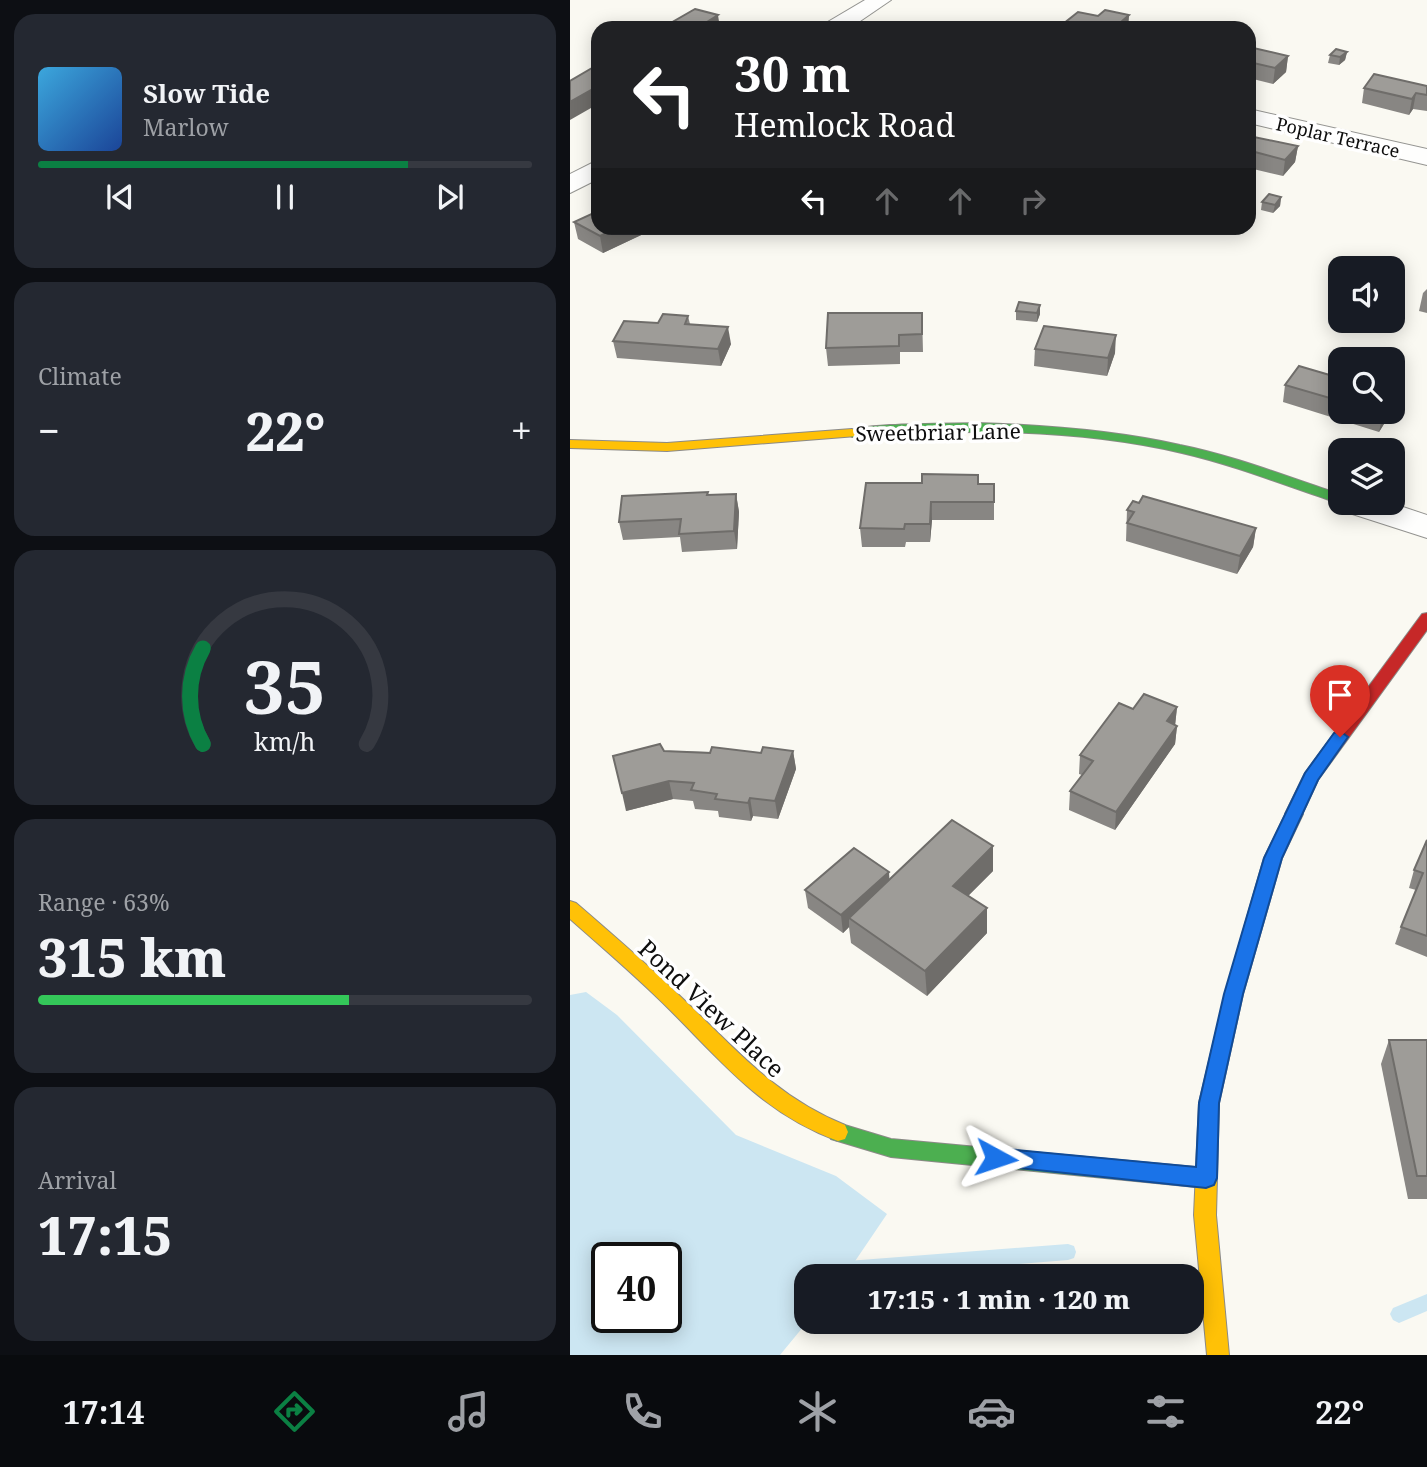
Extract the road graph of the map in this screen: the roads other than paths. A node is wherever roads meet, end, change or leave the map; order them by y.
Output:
1 (880, 0) edge
2 (853, 21) edge
3 (1256, 118) edge
4 (1426, 157) edge
5 (591, 172) edge
6 (570, 185) edge
7 (570, 444) edge
8 (1328, 495) edge
9 (1390, 515) edge
10 (1426, 527) edge
11 (1426, 618) edge
12 (570, 908) edge
13 (1206, 1178) junction
14 (1218, 1355) edge

1 - 2 street
3 - 4 street, Poplar Terrace
5 - 6 street
7 - 8 street, Sweetbriar Lane
9 - 10 street
11 - 13 street
12 - 13 street, Pond View Place
13 - 14 street

